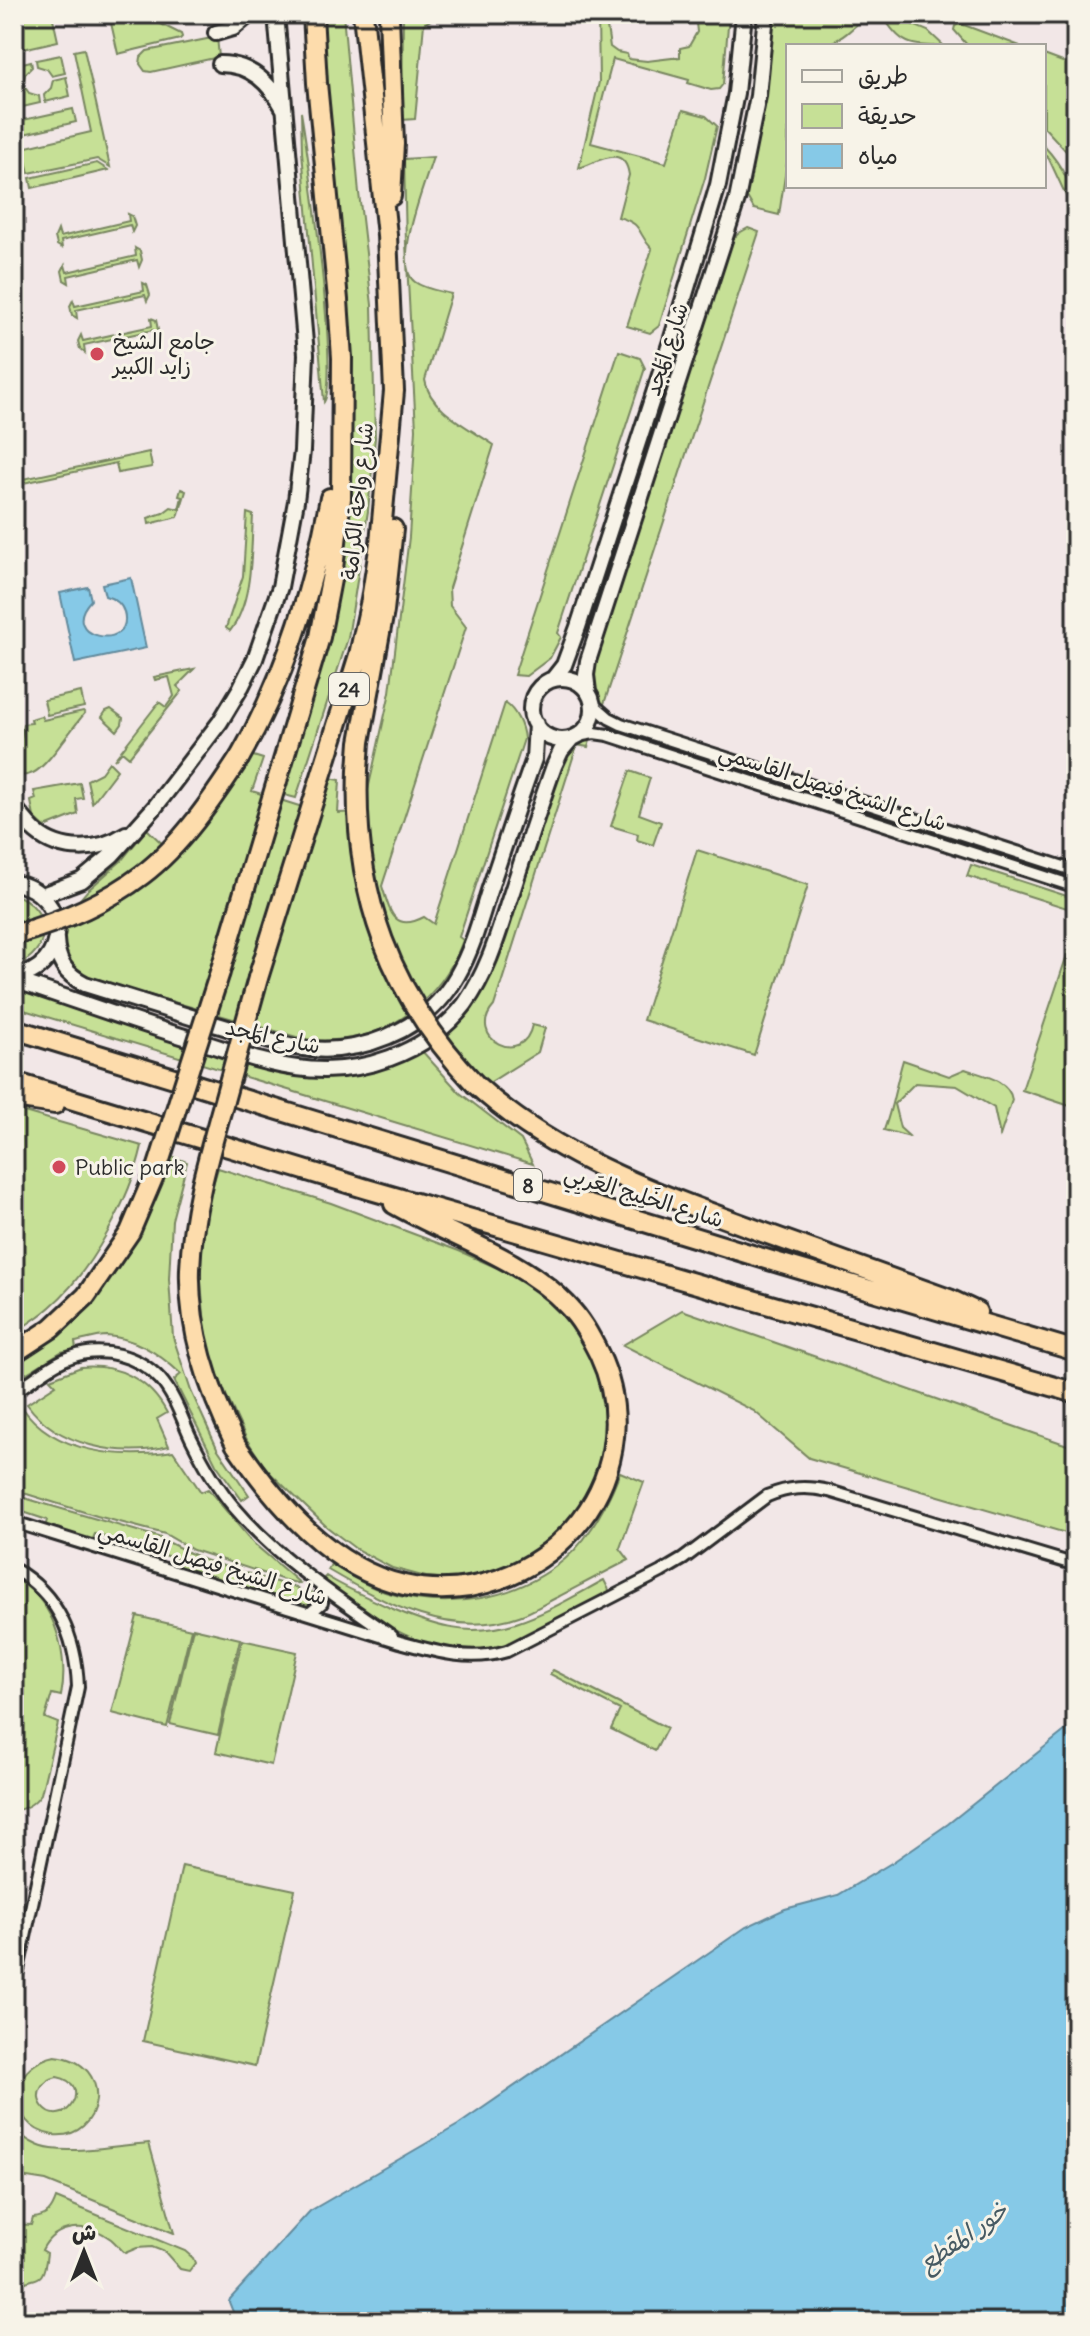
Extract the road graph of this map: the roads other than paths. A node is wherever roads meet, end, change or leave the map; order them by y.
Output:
1 (250, 14) edge
2 (276, 14) edge
3 (303, 14) edge
4 (313, 14) edge
5 (363, 14) edge
6 (389, 14) edge
7 (744, 14) edge
8 (766, 14) edge
9 (216, 33) dead end
10 (220, 64) dead end
11 (317, 83) junction
12 (285, 111) junction
13 (387, 235) junction
14 (394, 391) junction
15 (340, 457) junction
16 (553, 679) junction
17 (590, 698) junction
18 (536, 724) junction
19 (574, 737) junction
20 (155, 807) junction
21 (14, 808) edge
22 (1076, 871) edge
23 (14, 883) edge
24 (1076, 887) edge
25 (42, 895) junction
26 (14, 935) edge
27 (56, 939) junction
28 (14, 978) edge
29 (14, 1029) edge
30 (14, 1082) edge
31 (14, 1098) edge
32 (117, 1114) junction
33 (367, 1189) junction
34 (1042, 1341) junction
35 (1076, 1351) edge
36 (14, 1353) edge
37 (14, 1392) edge
38 (1076, 1393) edge
39 (14, 1522) edge
40 (1076, 1565) edge
41 (14, 1569) edge
42 (322, 1588) junction
43 (310, 1613) junction
44 (400, 1642) junction
45 (14, 1989) edge

1 - 9 street
2 - 12 street
3 - 11 highway
4 - 11 highway, شارع واحة الكرامة / 24
5 - 13 highway, شارع واحة الكرامة / 24
6 - 13 highway
7 - 16 street, شارع المَجد
8 - 17 street, شارع المَجد
10 - 12 street
11 - 15 highway, شارع واحة الكرامة / 24
12 - 20 street
13 - 14 highway, شارع واحة الكرامة / 24
14 - 33 highway, شارع واحة الكرامة / 24, bridge
14 - 34 highway, bridge
15 - 26 highway, bridge
15 - 36 highway, شارع واحة الكرامة / 24, bridge
16 - 17 street
16 - 18 street
17 - 19 street
17 - 22 street, شارع الشيخ فيصل القاسمي
18 - 19 street
18 - 27 street, شارع المَجد
19 - 24 street, شارع الشيخ فيصل القاسمي
19 - 28 street, شارع المَجد
20 - 21 street
20 - 25 street
23 - 25 street
25 - 27 street, شارع المَجد
27 - 28 street
29 - 34 highway, شارع الخَلِيج العَربِي / 8
30 - 32 highway, 8
31 - 32 highway
32 - 33 highway, 8
33 - 38 highway, 8
34 - 35 highway, شارع الخَلِيج العَربِي / 8
37 - 42 street, شارع الشيخ فيصل القاسمي
39 - 43 street, شارع الشيخ فيصل القاسمي
40 - 44 street, شارع الشيخ فيصل القاسمي
41 - 45 street
42 - 43 street
42 - 44 street, شارع الشيخ فيصل القاسمي
43 - 44 street, شارع الشيخ فيصل القاسمي

